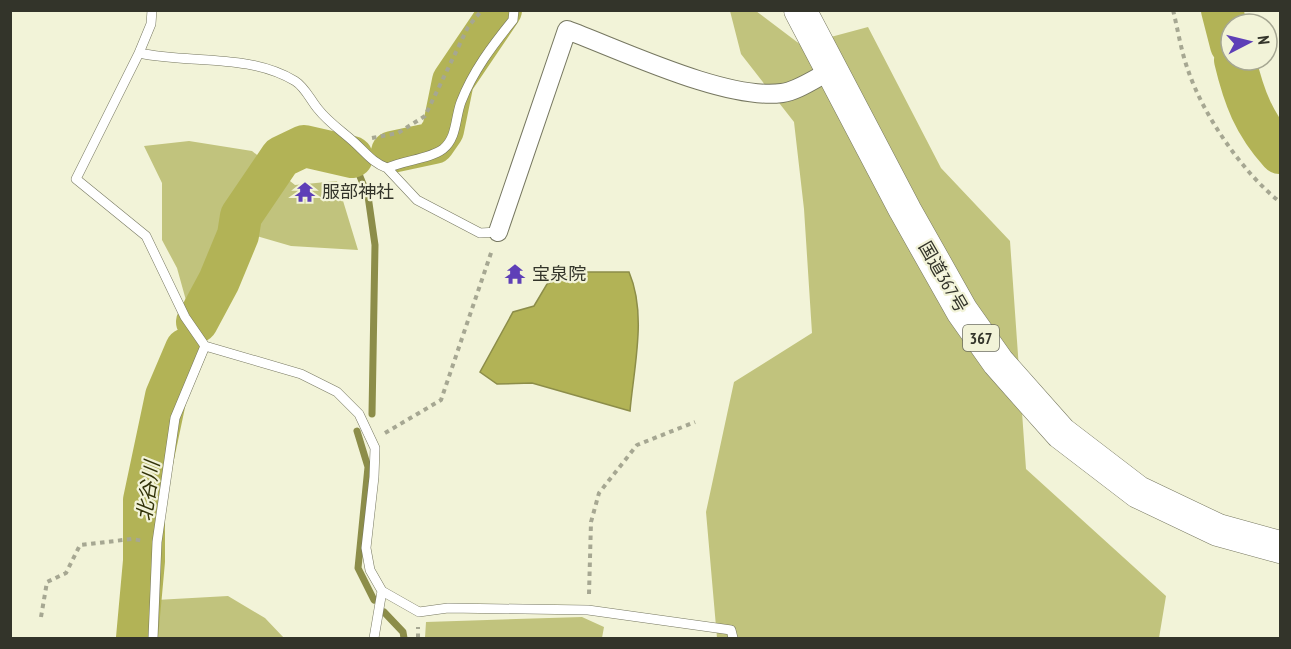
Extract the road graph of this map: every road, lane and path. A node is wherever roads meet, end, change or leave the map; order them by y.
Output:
1 (152, 10) edge
2 (482, 10) edge
3 (514, 10) edge
4 (800, 10) edge
5 (1173, 10) edge
6 (139, 53) junction
7 (832, 70) junction
8 (354, 142) junction
9 (387, 168) junction
10 (1281, 202) edge
11 (498, 232) junction
12 (205, 346) junction
13 (694, 422) dead end
14 (371, 441) junction
15 (132, 539) dead end
16 (1281, 547) edge
17 (382, 591) junction
18 (588, 610) junction
19 (41, 618) dead end
20 (153, 639) edge
21 (374, 639) edge
22 (733, 639) edge

1 - 6 lane
2 - 8 path
3 - 9 lane
4 - 7 highway, 国道367号 / 367
5 - 10 path
6 - 8 lane
6 - 12 lane
7 - 11 street
7 - 16 highway, 国道367号 / 367
8 - 9 lane
9 - 11 lane
11 - 14 path
12 - 14 lane
12 - 20 lane
13 - 18 path
14 - 17 lane
15 - 19 path
17 - 18 lane
17 - 21 lane
18 - 22 lane

